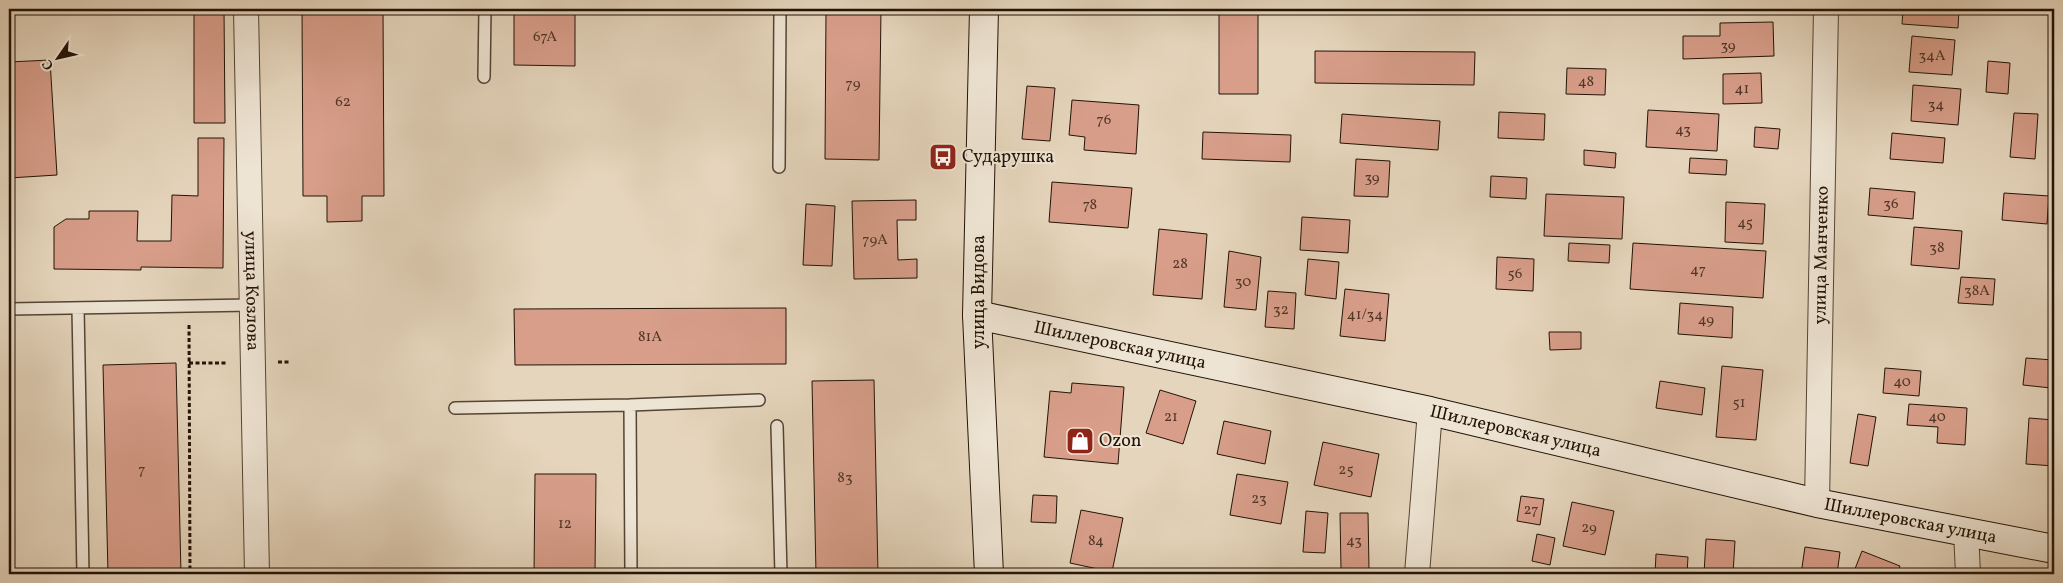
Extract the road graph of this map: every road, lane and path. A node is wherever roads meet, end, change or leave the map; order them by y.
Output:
1 (246, 9) edge
2 (484, 9) edge
3 (780, 9) edge
4 (984, 9) edge
5 (1826, 9) edge
6 (484, 77) dead end
7 (778, 167) dead end
8 (252, 305) junction
9 (189, 306) junction
10 (78, 308) junction
11 (9, 309) edge
12 (977, 315) junction
13 (759, 400) dead end
14 (630, 405) junction
15 (455, 408) dead end
16 (1430, 411) junction
17 (777, 426) dead end
18 (1817, 503) junction
19 (1966, 531) junction
20 (2054, 549) edge
21 (83, 574) edge
22 (190, 574) edge
23 (257, 574) edge
24 (631, 574) edge
25 (781, 574) edge
26 (990, 574) edge
27 (1417, 574) edge
28 (1968, 574) edge

1 - 8 street, улица Козлова
2 - 6 lane
3 - 7 lane
4 - 12 street, улица Видова
5 - 18 street, улица Манченко
8 - 9 lane
8 - 23 street, улица Козлова
9 - 10 lane
9 - 22 path
10 - 11 lane
10 - 21 lane
12 - 16 street, Шиллеровская улица
12 - 26 street, улица Видова
13 - 14 lane
14 - 15 lane
14 - 24 lane
16 - 18 street, Шиллеровская улица
16 - 27 street
17 - 25 lane
18 - 19 street, Шиллеровская улица
19 - 20 street, Шиллеровская улица
19 - 28 street

